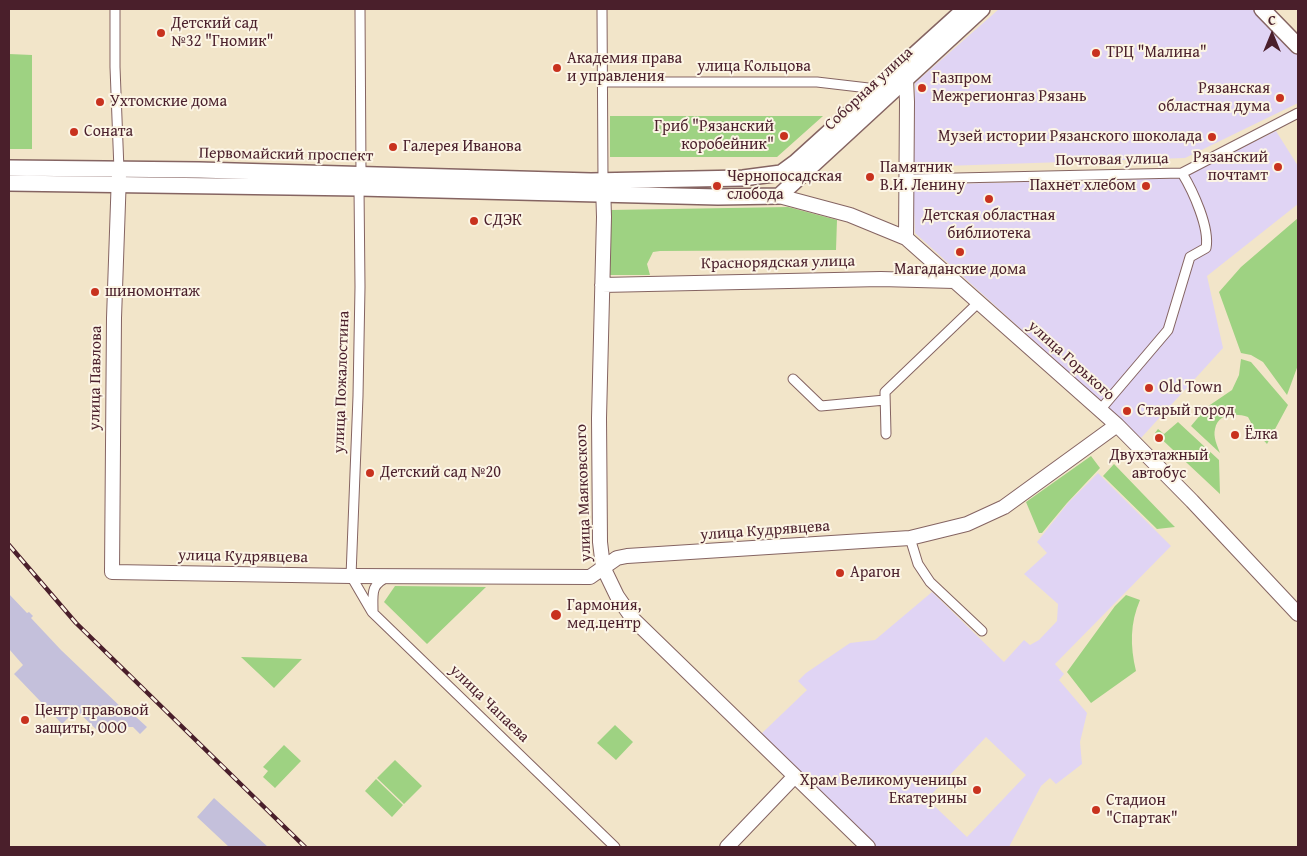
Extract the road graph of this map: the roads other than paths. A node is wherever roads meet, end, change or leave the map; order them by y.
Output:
1 (115, 9) edge
2 (360, 9) edge
3 (602, 9) edge
4 (965, 9) edge
5 (982, 9) edge
6 (1262, 9) edge
7 (1273, 9) edge
8 (1298, 35) edge
9 (1298, 46) edge
10 (906, 79) junction
11 (602, 82) junction
12 (877, 89) junction
13 (1298, 113) edge
14 (9, 168) edge
15 (781, 173) joint
16 (1182, 174) junction
17 (119, 177) junction
18 (912, 179) dead end
19 (360, 181) junction
20 (9, 183) edge
21 (603, 187) junction
22 (779, 196) junction
23 (906, 238) junction
24 (954, 281) junction
25 (602, 285) junction
26 (979, 302) junction
27 (793, 380) dead end
28 (885, 400) junction
29 (1100, 410) junction
30 (1116, 425) junction
31 (886, 434) dead end
32 (910, 538) junction
33 (603, 567) junction
34 (112, 572) joint
35 (351, 576) junction
36 (373, 576) junction
37 (390, 576) junction
38 (363, 596) junction
39 (372, 612) junction
40 (1298, 614) edge
41 (982, 631) dead end
42 (794, 777) junction
43 (615, 847) edge
44 (727, 847) edge
45 (868, 847) edge

1 - 17 street, улица Павлова
2 - 19 street, улица Пожалостина
3 - 11 street
4 - 12 main road, Соборная улица
5 - 10 main road, Соборная улица
6 - 9 main road
7 - 8 main road
10 - 22 main road, Соборная улица
10 - 23 street
11 - 12 street, улица Кольцова
11 - 21 street
12 - 15 main road, Соборная улица
13 - 16 street, Почтовая улица
14 - 17 main road, Первомайский проспект
15 - 21 main road, Первомайский проспект
16 - 18 street, Почтовая улица
16 - 29 street
17 - 19 main road, Первомайский проспект
17 - 20 main road, Первомайский проспект
17 - 34 street, улица Павлова
19 - 21 main road, Первомайский проспект
19 - 35 street, улица Пожалостина
21 - 22 main road, Первомайский проспект
21 - 25 street, улица Маяковского
22 - 23 street, улица Горького
23 - 24 street, улица Горького
24 - 25 street, Краснорядская улица
24 - 26 street, улица Горького
25 - 33 street, улица Маяковского
26 - 28 street
26 - 29 street, улица Горького
27 - 28 street
28 - 31 street
29 - 30 street, улица Горького
30 - 32 street, улица Кудрявцева
30 - 40 street, улица Горького
32 - 33 street, улица Кудрявцева
32 - 41 street
33 - 37 street, улица Кудрявцева
33 - 42 street, улица Маяковского
34 - 35 street, улица Кудрявцева
35 - 36 street, улица Кудрявцева
35 - 38 street, улица Чапаева
36 - 37 street, улица Кудрявцева
36 - 38 street
37 - 39 street
38 - 39 street, улица Чапаева
39 - 43 street, улица Чапаева
42 - 44 street
42 - 45 street, улица Маяковского

